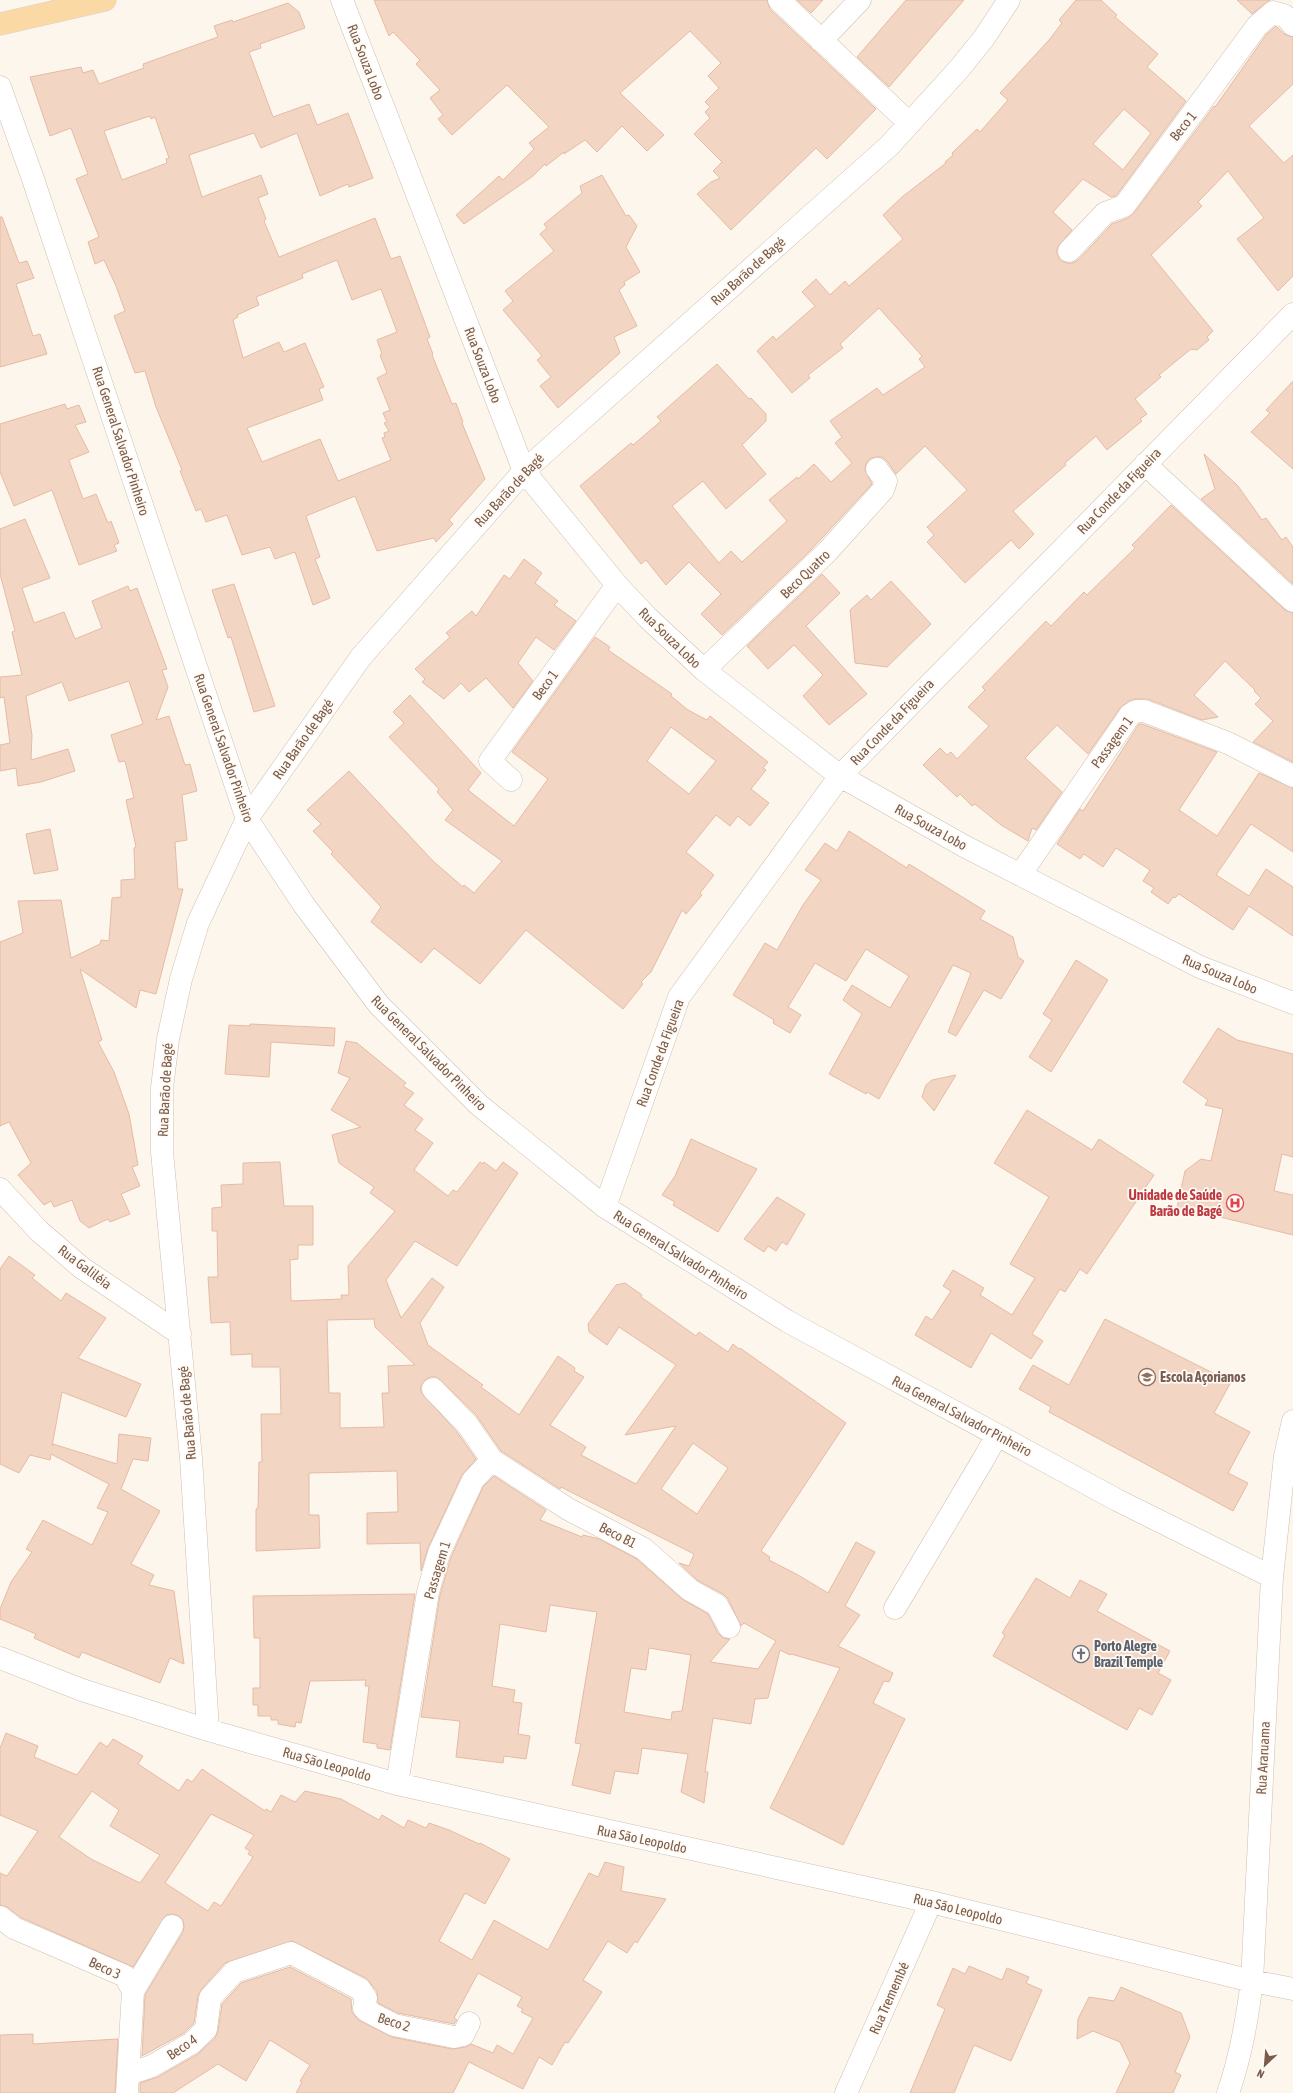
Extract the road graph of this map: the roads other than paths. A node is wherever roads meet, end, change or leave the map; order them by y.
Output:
1 (105, 0) edge
2 (342, 0) edge
3 (779, 0) edge
4 (860, 0) edge
5 (1009, 0) edge
6 (0, 24) edge
7 (1293, 25) edge
8 (821, 41) junction
9 (0, 87) edge
10 (909, 124) junction
11 (1069, 251) dead end
12 (1293, 314) edge
13 (1146, 464) junction
14 (877, 469) dead end
15 (524, 471) junction
16 (617, 585) junction
17 (1293, 601) edge
18 (704, 670) junction
19 (840, 776) junction
20 (1293, 776) edge
21 (511, 780) dead end
22 (247, 819) junction
23 (1020, 875) junction
24 (1293, 1003) edge
25 (0, 1189) edge
26 (605, 1207) junction
27 (180, 1334) junction
28 (433, 1389) dead end
29 (1293, 1421) edge
30 (997, 1435) junction
31 (492, 1460) junction
32 (1272, 1577) junction
33 (896, 1608) dead end
34 (729, 1627) dead end
35 (0, 1658) edge
36 (208, 1730) junction
37 (397, 1784) junction
38 (931, 1902) junction
39 (0, 1917) edge
40 (172, 1926) dead end
41 (291, 1953) joint
42 (1252, 1981) junction
43 (1293, 1989) edge
44 (133, 1991) junction
45 (469, 2023) dead end
46 (128, 2084) edge
47 (846, 2093) edge
48 (1228, 2093) edge

1 - 6 main road
2 - 15 street, Rua Souza Lobo
3 - 8 street
4 - 8 street
5 - 10 street, Rua Barão de Bagé
7 - 11 street, Beco 1
8 - 10 street
9 - 22 street, Rua General Salvador Pinheiro
10 - 15 street, Rua Barão de Bagé
12 - 13 street, Rua Conde da Figueira
13 - 17 street
13 - 19 street, Rua Conde da Figueira
14 - 18 street, Beco Quatro
15 - 16 street, Rua Souza Lobo
15 - 22 street, Rua Barão de Bagé
16 - 18 street, Rua Souza Lobo
16 - 21 street, Beco 1
18 - 19 street, Rua Souza Lobo
19 - 23 street, Rua Souza Lobo
19 - 26 street, Rua Conde da Figueira
20 - 23 street, Passagem 1
22 - 26 street, Rua General Salvador Pinheiro
22 - 27 street, Rua Barão de Bagé
23 - 24 street, Rua Souza Lobo
25 - 27 street, Rua Galiléia
26 - 30 street, Rua General Salvador Pinheiro
27 - 36 street, Rua Barão de Bagé
28 - 31 street
29 - 32 street, Rua Araruama
30 - 32 street, Rua General Salvador Pinheiro
30 - 33 street
31 - 34 street, Beco B1
31 - 37 street, Passagem 1
32 - 42 street, Rua Araruama
35 - 36 street, Rua São Leopoldo
36 - 37 street, Rua São Leopoldo
37 - 38 street, Rua São Leopoldo
38 - 42 street, Rua São Leopoldo
38 - 47 street, Rua Tremembé
39 - 44 street, Beco 3
40 - 44 street
41 - 45 street, Beco 2
41 - 46 street, Beco 4
42 - 43 street, Rua São Leopoldo
42 - 48 street, Rua Araruama
44 - 46 street, Beco 3

